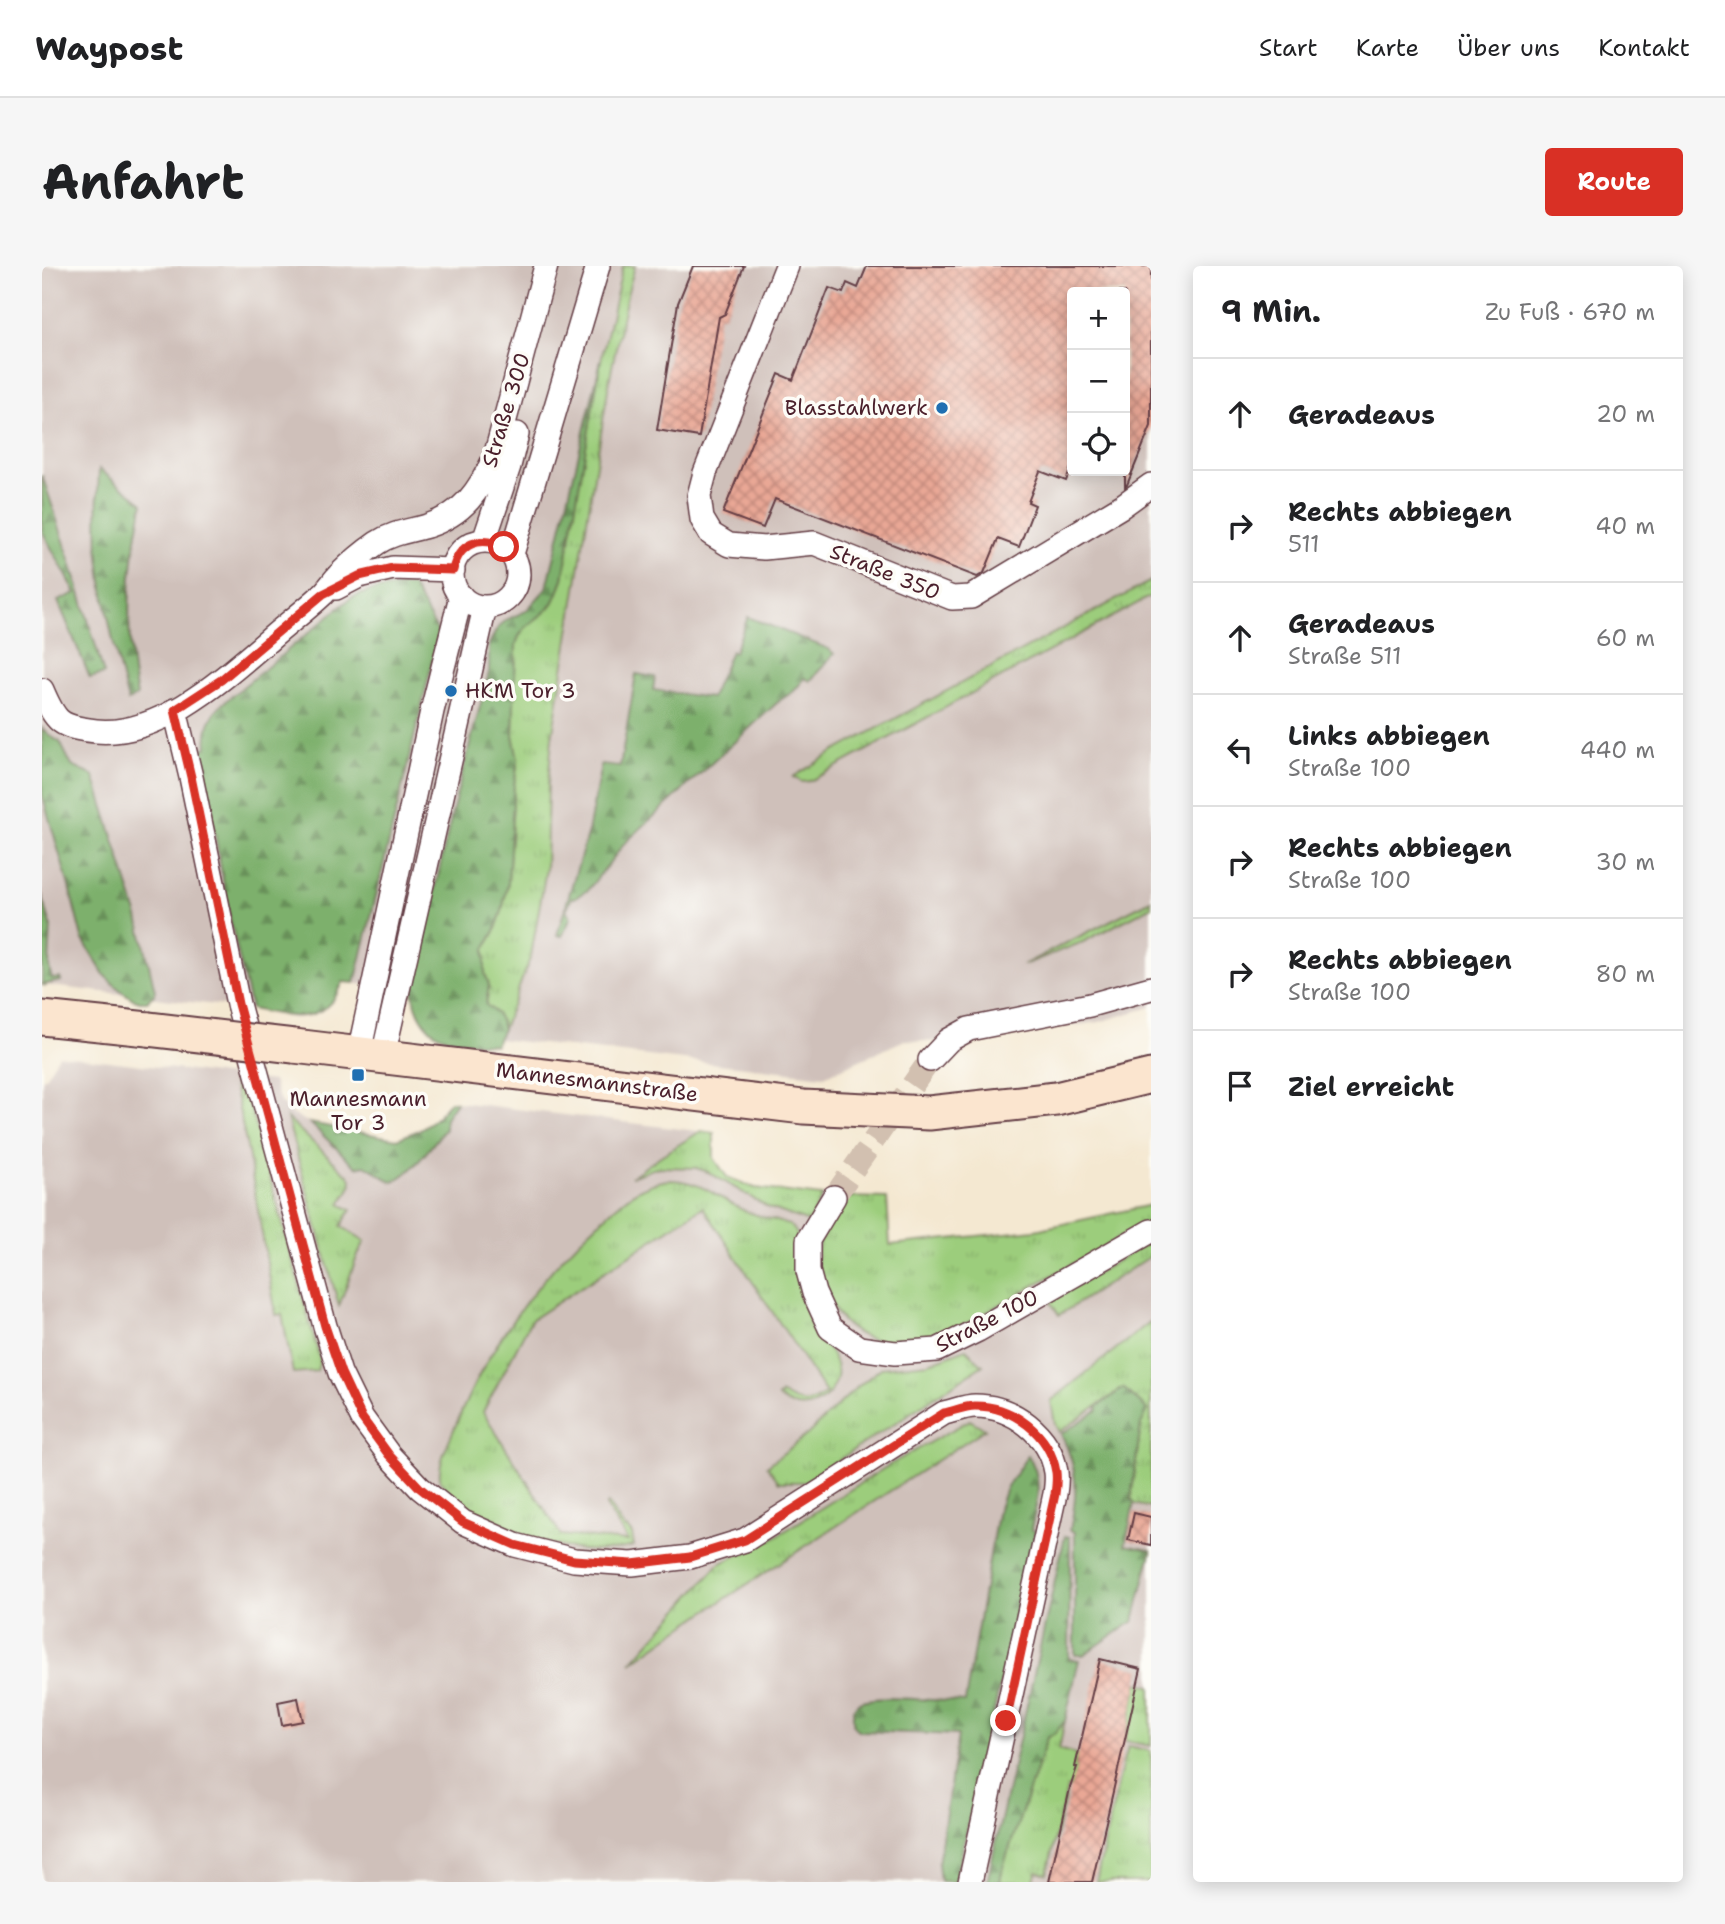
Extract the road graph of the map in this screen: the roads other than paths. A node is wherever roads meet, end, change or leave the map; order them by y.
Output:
1 (548, 266) edge
2 (598, 266) edge
3 (787, 266) edge
4 (1151, 485) edge
5 (484, 541) junction
6 (512, 554) junction
7 (453, 570) junction
8 (323, 594) junction
9 (461, 596) junction
10 (485, 607) junction
11 (42, 690) edge
12 (175, 710) junction
13 (1151, 988) edge
14 (42, 1018) edge
15 (371, 1055) junction
16 (930, 1060) tunnel mouth
17 (1151, 1076) edge
18 (834, 1197) tunnel mouth
19 (1151, 1231) edge
20 (970, 1882) edge

1 - 5 street
1 - 8 street, Straße 300
2 - 6 street
3 - 4 street, Straße 350
5 - 6 street
5 - 7 street
6 - 10 street
7 - 8 street
7 - 9 street
8 - 12 street
9 - 10 street
9 - 15 street
10 - 15 street
11 - 12 street
12 - 20 street
13 - 16 street
14 - 15 main road, Mannesmannstraße, bridge
15 - 17 main road, Mannesmannstraße
18 - 19 street, Straße 100

